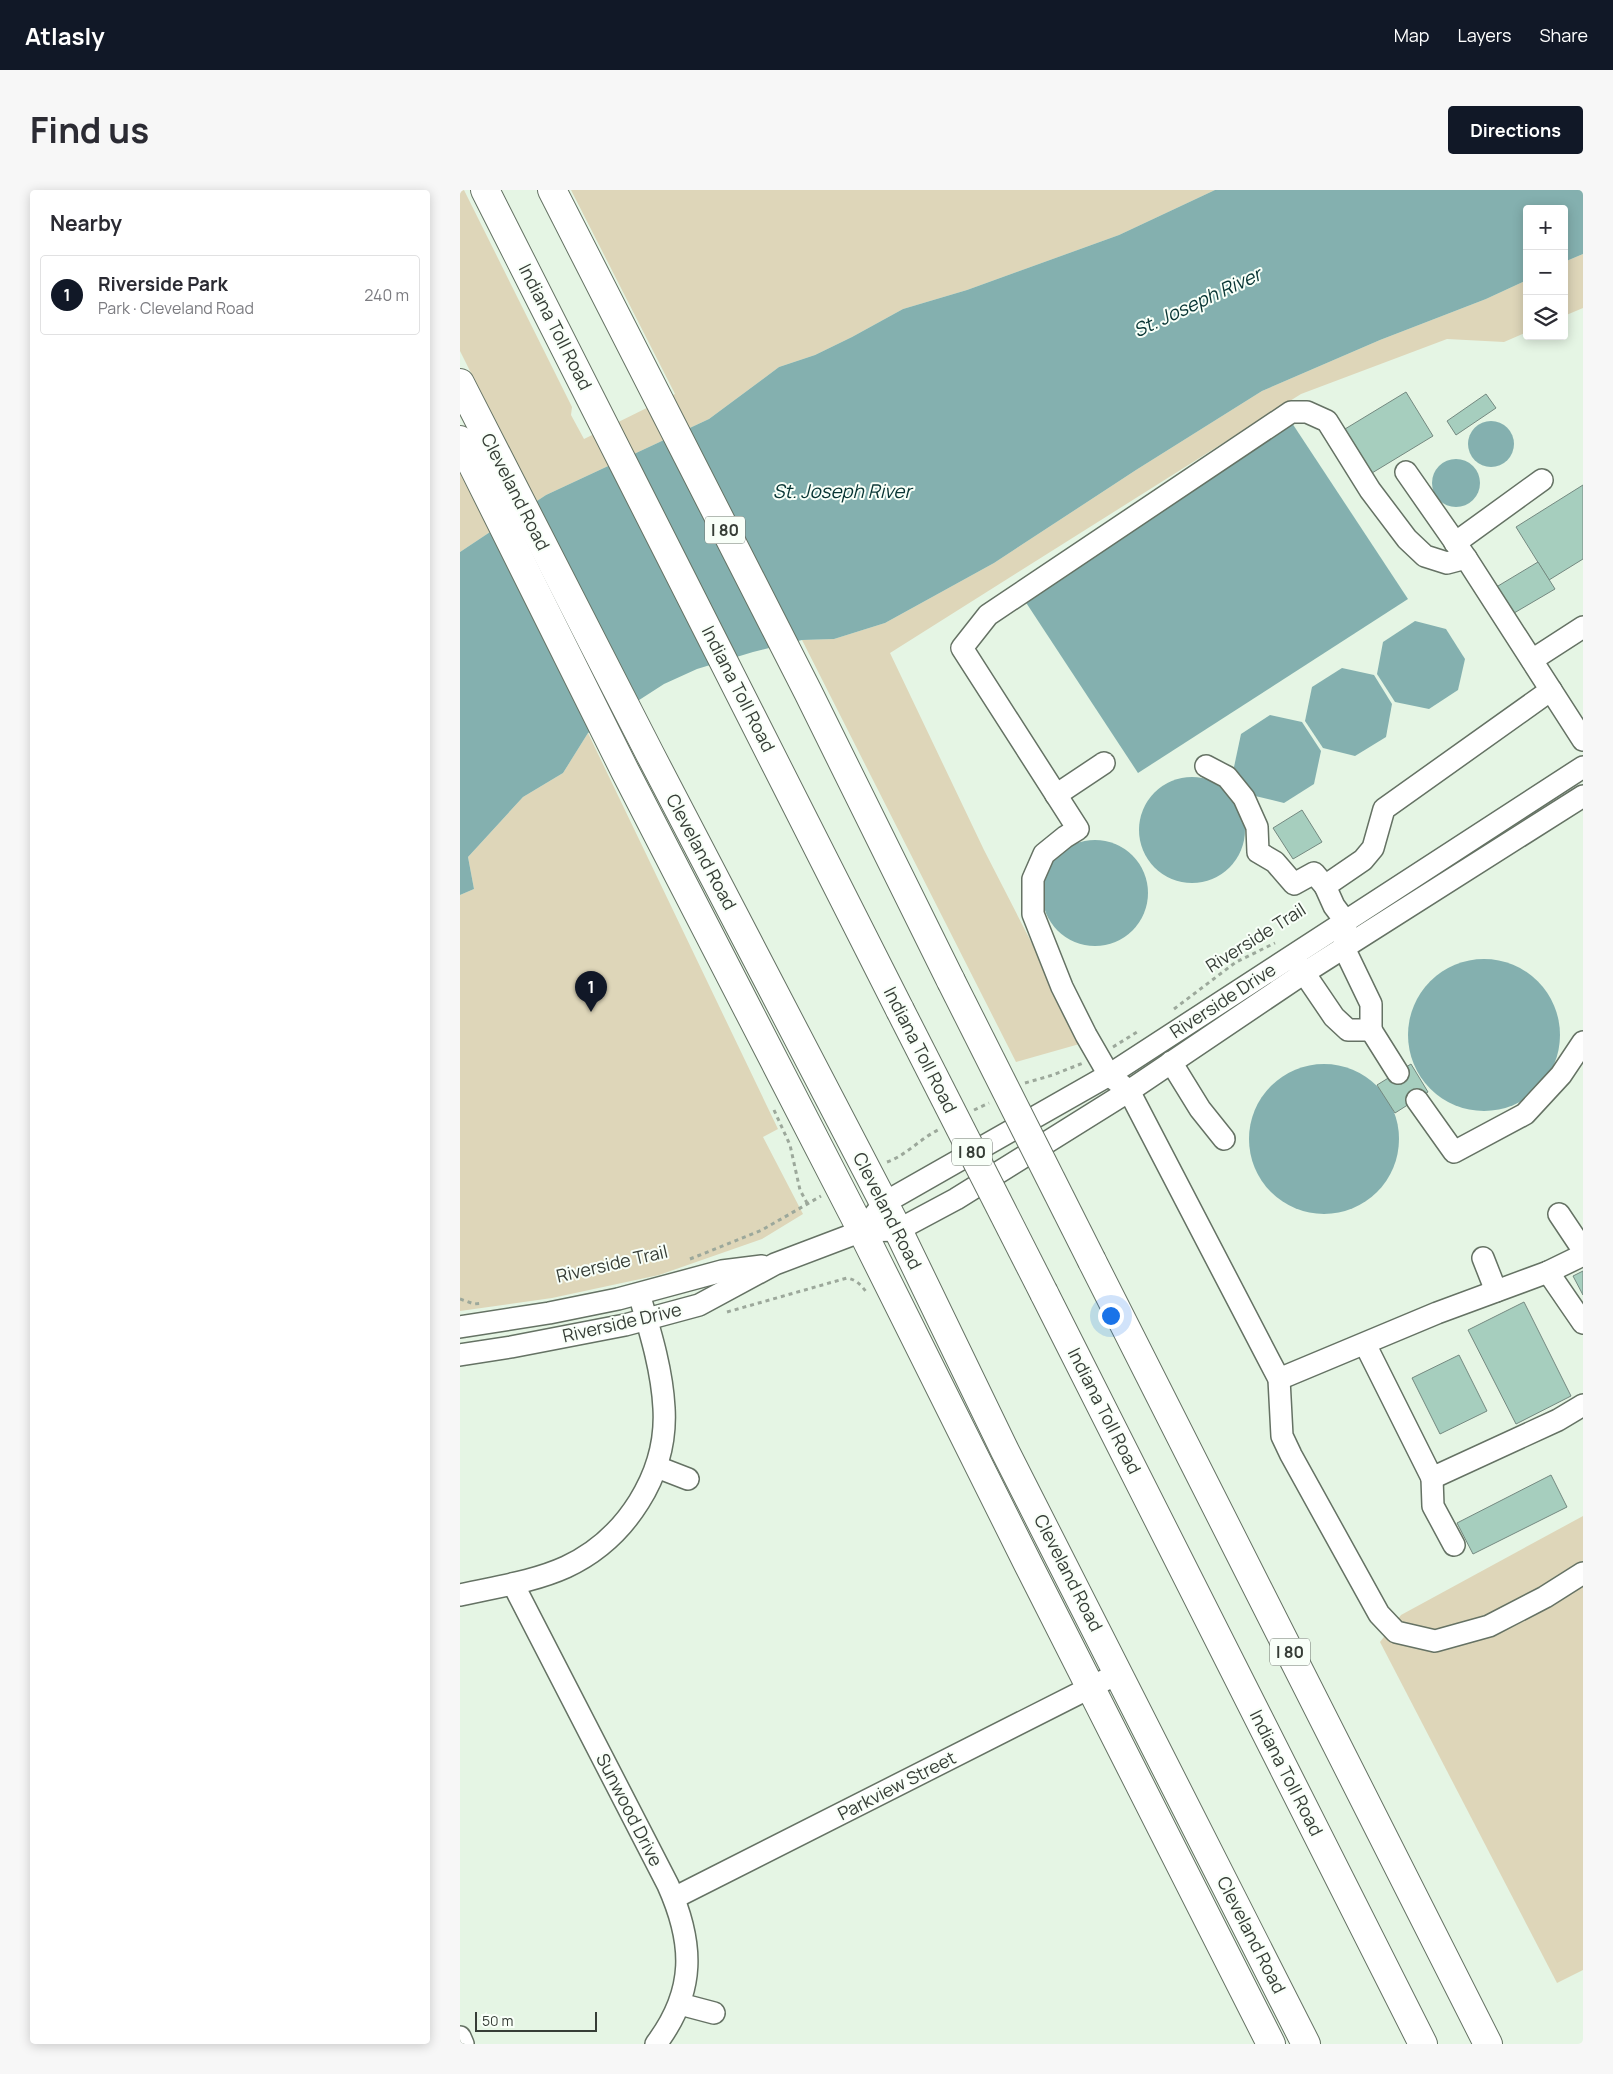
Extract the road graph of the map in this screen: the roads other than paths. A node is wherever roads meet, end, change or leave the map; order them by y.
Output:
1 (485, 190) edge
2 (552, 190) edge
3 (460, 383) edge
4 (475, 450) edge
5 (1406, 472) dead end
6 (1542, 480) dead end
7 (1461, 550) junction
8 (1583, 627) edge
9 (1532, 660) junction
10 (1551, 690) junction
11 (1583, 740) edge
12 (1104, 763) dead end
13 (1206, 766) dead end
14 (1583, 767) edge
15 (1056, 795) junction
16 (1583, 796) edge
17 (1325, 886) junction
18 (1346, 922) junction
19 (1344, 948) junction
20 (1291, 957) junction
21 (1371, 1030) junction
22 (1583, 1042) edge
23 (1171, 1062) junction
24 (1398, 1073) dead end
25 (1109, 1074) junction
26 (1128, 1091) junction
27 (1417, 1100) dead end
28 (1224, 1139) dead end
29 (884, 1203) junction
30 (1559, 1214) dead end
31 (898, 1230) junction
32 (862, 1231) junction
33 (1583, 1250) edge
34 (1583, 1255) edge
35 (1483, 1258) dead end
36 (775, 1264) junction
37 (1548, 1272) junction
38 (1496, 1291) junction
39 (639, 1294) junction
40 (647, 1319) junction
41 (1583, 1323) edge
42 (460, 1327) edge
43 (1364, 1344) junction
44 (460, 1355) edge
45 (1279, 1379) junction
46 (1583, 1405) edge
47 (657, 1467) junction
48 (1432, 1478) junction
49 (688, 1479) dead end
50 (1454, 1545) dead end
51 (1583, 1573) edge
52 (513, 1584) junction
53 (460, 1595) edge
54 (1119, 1673) junction
55 (1090, 1688) junction
56 (674, 1898) junction
57 (680, 2004) junction
58 (714, 2013) dead end
59 (460, 2037) edge
60 (463, 2044) edge
61 (656, 2044) edge
62 (1271, 2044) edge
63 (1306, 2044) edge
64 (1423, 2044) edge
65 (1488, 2044) edge

1 - 64 main road, Indiana Toll Road / I 80, bridge
2 - 65 main road, I 80, bridge
3 - 4 main road, Cleveland Road
4 - 29 main road, Cleveland Road
4 - 32 main road, Cleveland Road
5 - 7 street
6 - 7 street
7 - 9 street
7 - 15 street
8 - 9 street
9 - 10 street
10 - 11 street
10 - 17 street
12 - 15 street
13 - 17 street
14 - 18 street, Riverside Drive
15 - 25 street
16 - 19 street, Riverside Drive
17 - 18 street
18 - 19 street
18 - 20 street, Riverside Drive
19 - 20 street, Riverside Drive
19 - 21 street
20 - 21 street
20 - 23 street, Riverside Drive
20 - 25 street, Riverside Drive
21 - 24 street
22 - 27 street
23 - 26 street, Riverside Drive
23 - 28 street
25 - 26 street
25 - 29 street, Riverside Drive
26 - 31 street, Riverside Drive
26 - 45 street
29 - 31 main road, Cleveland Road
29 - 32 street, Riverside Drive
30 - 33 street
31 - 32 street, Riverside Drive
31 - 54 main road, Cleveland Road
32 - 36 street, Riverside Drive
32 - 55 main road, Cleveland Road
34 - 37 street
35 - 38 street
36 - 39 street, Riverside Drive
36 - 40 street, Riverside Drive
37 - 38 street
37 - 41 street
38 - 43 street
39 - 40 street
39 - 42 street, Riverside Drive
40 - 44 street, Riverside Drive
40 - 47 street
43 - 45 street
43 - 48 street
45 - 51 street
46 - 48 street
47 - 49 street
47 - 52 street
48 - 50 street
52 - 53 street
52 - 56 street, Sunwood Drive
54 - 55 street, Parkview Street
54 - 63 main road, Cleveland Road
55 - 56 street, Parkview Street
55 - 62 main road, Cleveland Road
56 - 57 street, Sunwood Drive
57 - 58 street
57 - 61 street, Sunwood Drive
59 - 60 street

